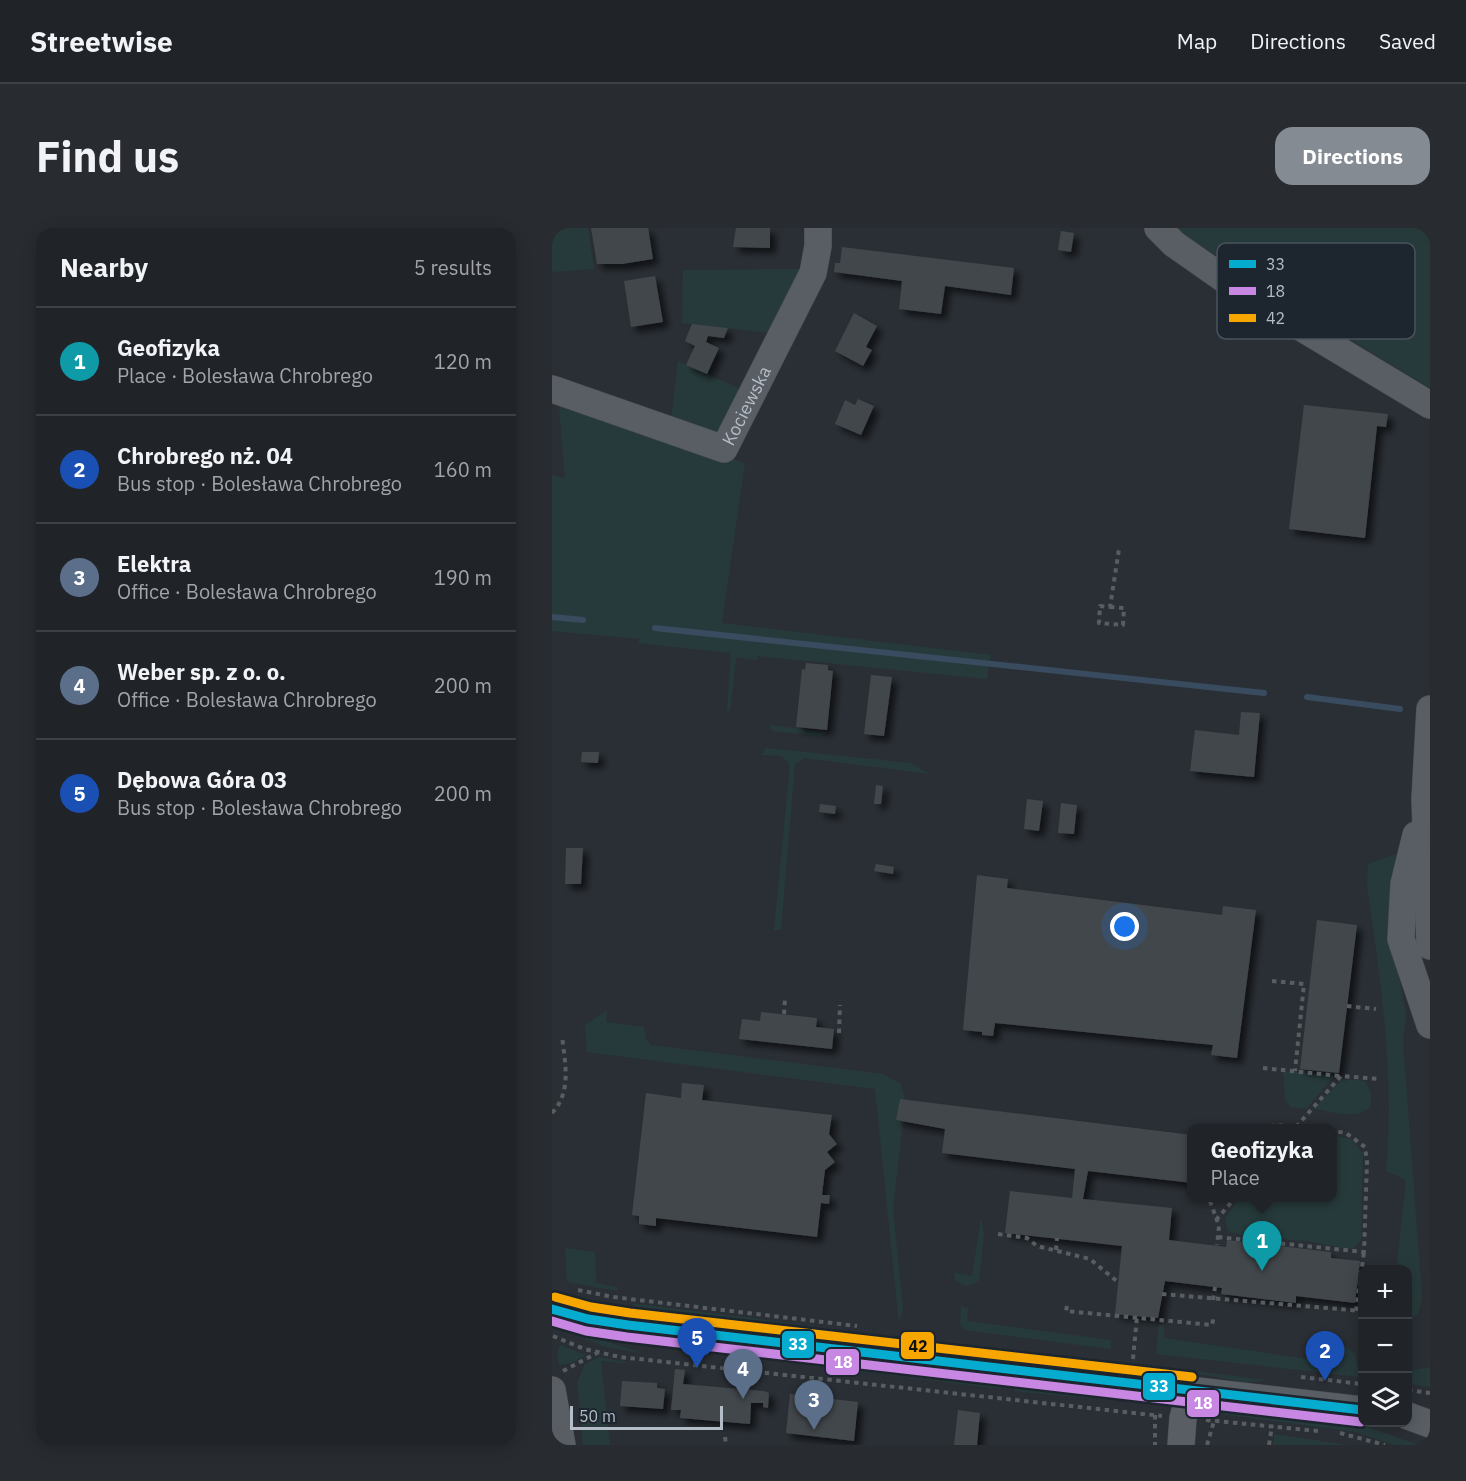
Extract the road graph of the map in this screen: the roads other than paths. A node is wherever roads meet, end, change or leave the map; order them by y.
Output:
1 (818, 228) edge
2 (1158, 228) edge
3 (1217, 274) edge
4 (1320, 339) edge
5 (552, 389) edge
6 (1430, 405) edge
7 (1430, 709) edge
8 (1425, 799) junction
9 (1430, 946) edge
10 (1430, 1025) edge
11 (552, 1309) edge
12 (557, 1381) edge
13 (1191, 1389) junction
14 (1358, 1410) edge
15 (1430, 1412) edge
16 (1412, 1414) edge
17 (1412, 1417) edge
18 (1430, 1424) edge
19 (562, 1445) edge
20 (1181, 1445) edge

1 - 5 street, Kociewska
2 - 3 street
4 - 6 street
7 - 8 street
8 - 9 street
8 - 10 street
11 - 13 street
12 - 19 street
13 - 14 street
13 - 20 street
15 - 16 street
17 - 18 street

